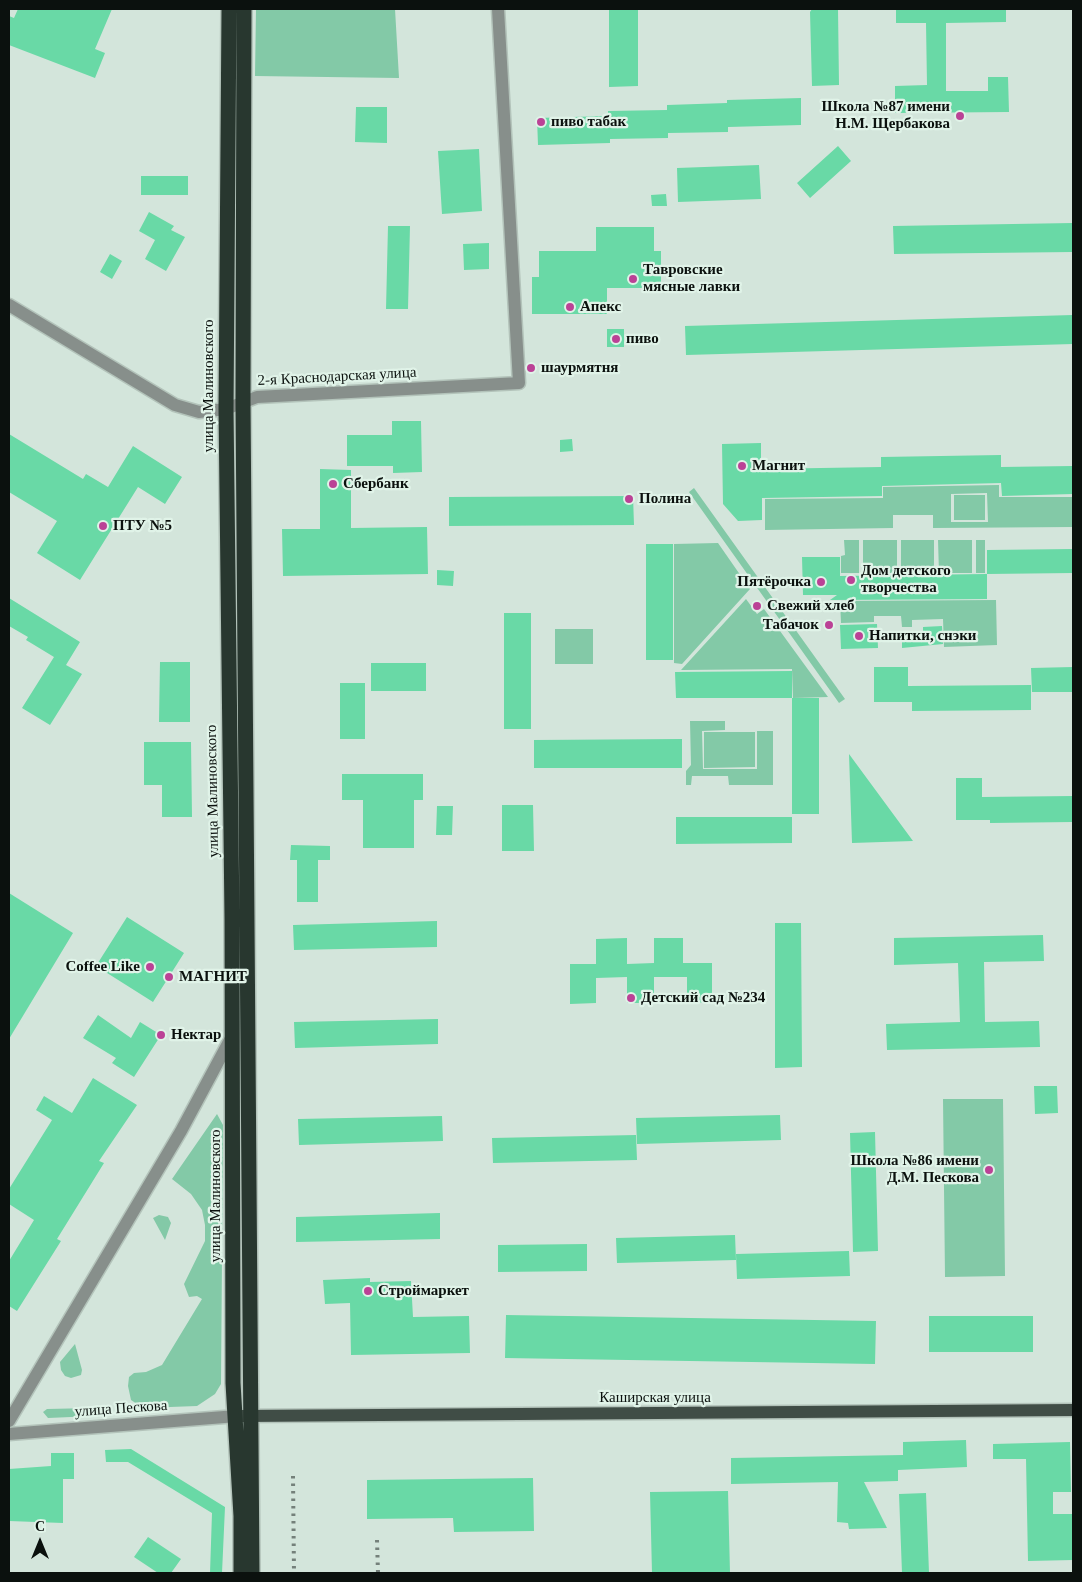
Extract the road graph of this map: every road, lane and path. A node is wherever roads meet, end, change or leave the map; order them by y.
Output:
1 (229, 9) edge
2 (244, 9) edge
3 (498, 9) edge
4 (9, 305) edge
5 (244, 401) junction
6 (226, 409) junction
7 (233, 1034) junction
8 (1073, 1410) edge
9 (244, 1416) junction
10 (9, 1421) edge
11 (9, 1434) edge
12 (241, 1573) edge
13 (252, 1573) edge

1 - 6 highway, улица Малиновского
2 - 5 highway, улица Малиновского
3 - 5 street, 2-я Краснодарская улица
4 - 6 street, 2-я Краснодарская улица
5 - 6 street, 2-я Краснодарская улица
5 - 9 highway, улица Малиновского
6 - 7 highway, улица Малиновского
7 - 9 highway, улица Малиновского
7 - 10 street
8 - 9 main road, Каширская улица
9 - 11 street, улица Пескова
9 - 12 highway, улица Малиновского
9 - 13 highway, улица Малиновского

